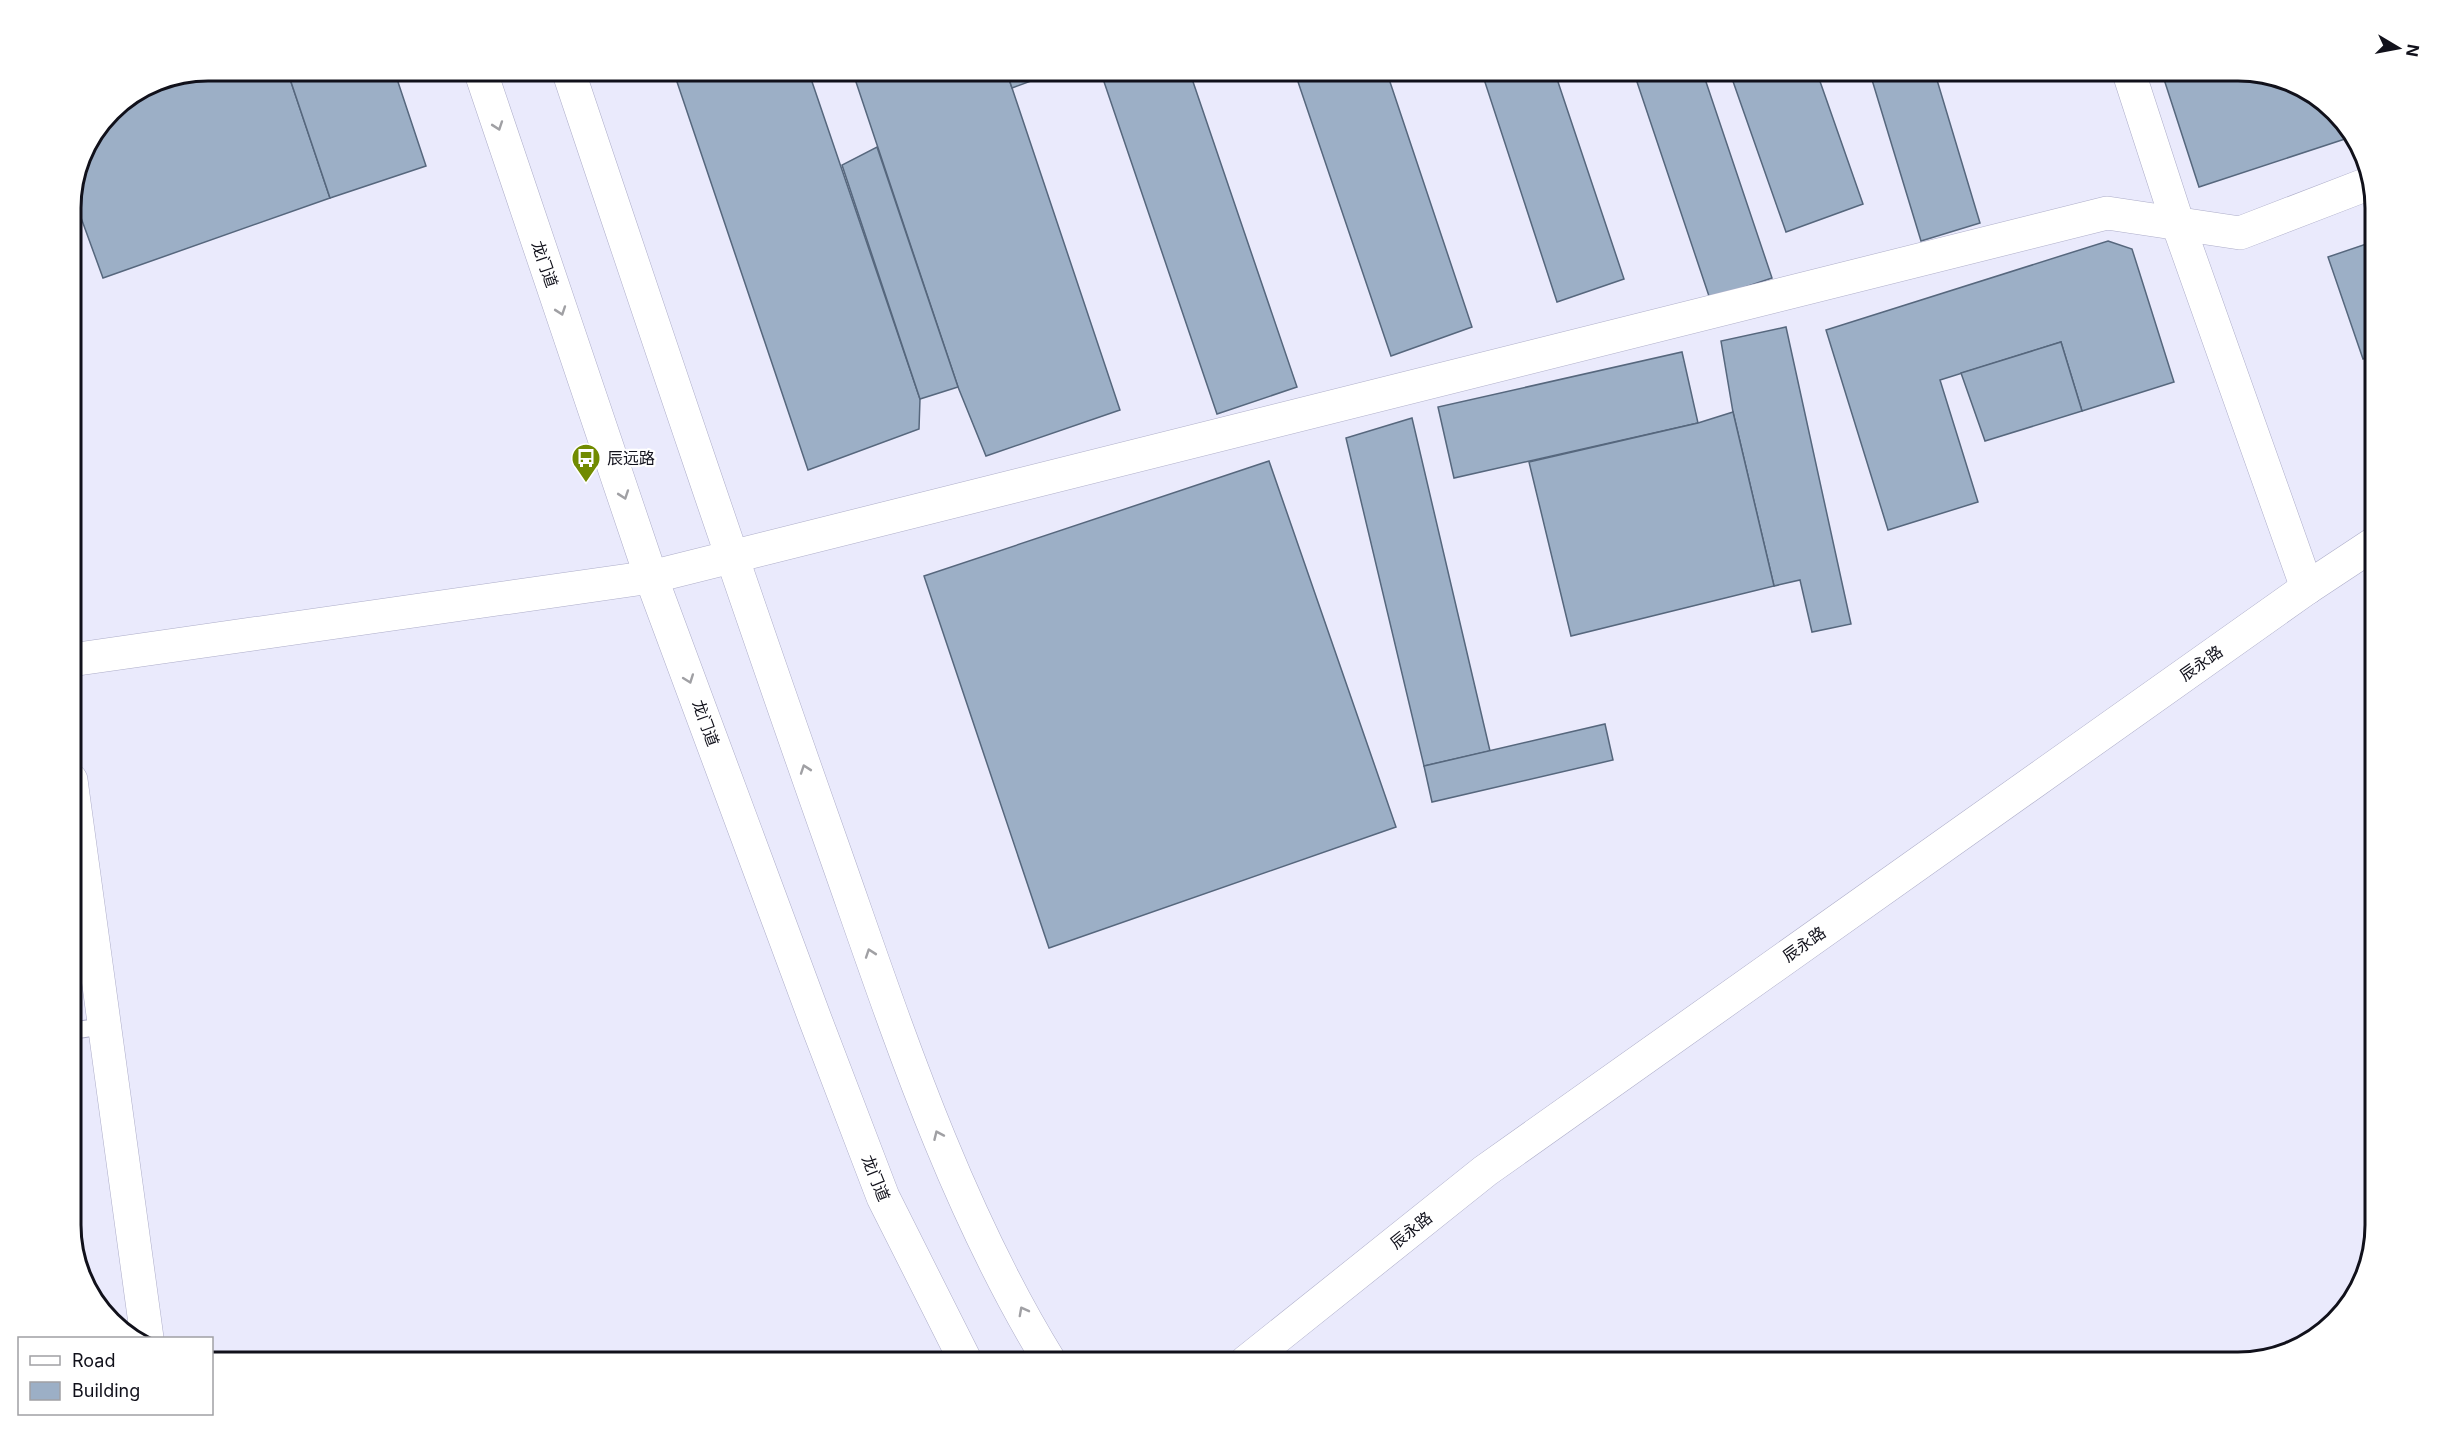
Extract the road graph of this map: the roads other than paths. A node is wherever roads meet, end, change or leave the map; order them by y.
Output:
1 (484, 81) edge
2 (572, 81) edge
3 (2132, 81) edge
4 (2363, 186) edge
5 (2178, 224) junction
6 (2365, 550) edge
7 (730, 556) junction
8 (651, 577) junction
9 (2307, 588) junction
10 (81, 659) edge
11 (81, 855) edge
12 (104, 1026) junction
13 (81, 1029) edge
14 (147, 1336) edge
15 (961, 1352) edge
16 (1045, 1352) edge
17 (1259, 1352) edge

1 -> 8 main road, 龙门道
2 - 7 main road
3 - 5 main road
4 - 5 main road
5 - 7 main road
5 - 9 main road
6 - 9 main road, 辰永路
7 - 8 main road
16 -> 7 main road
8 - 10 main road
8 -> 15 main road, 龙门道
9 - 17 main road, 辰永路
11 - 12 main road
12 - 13 lane
12 - 14 main road

